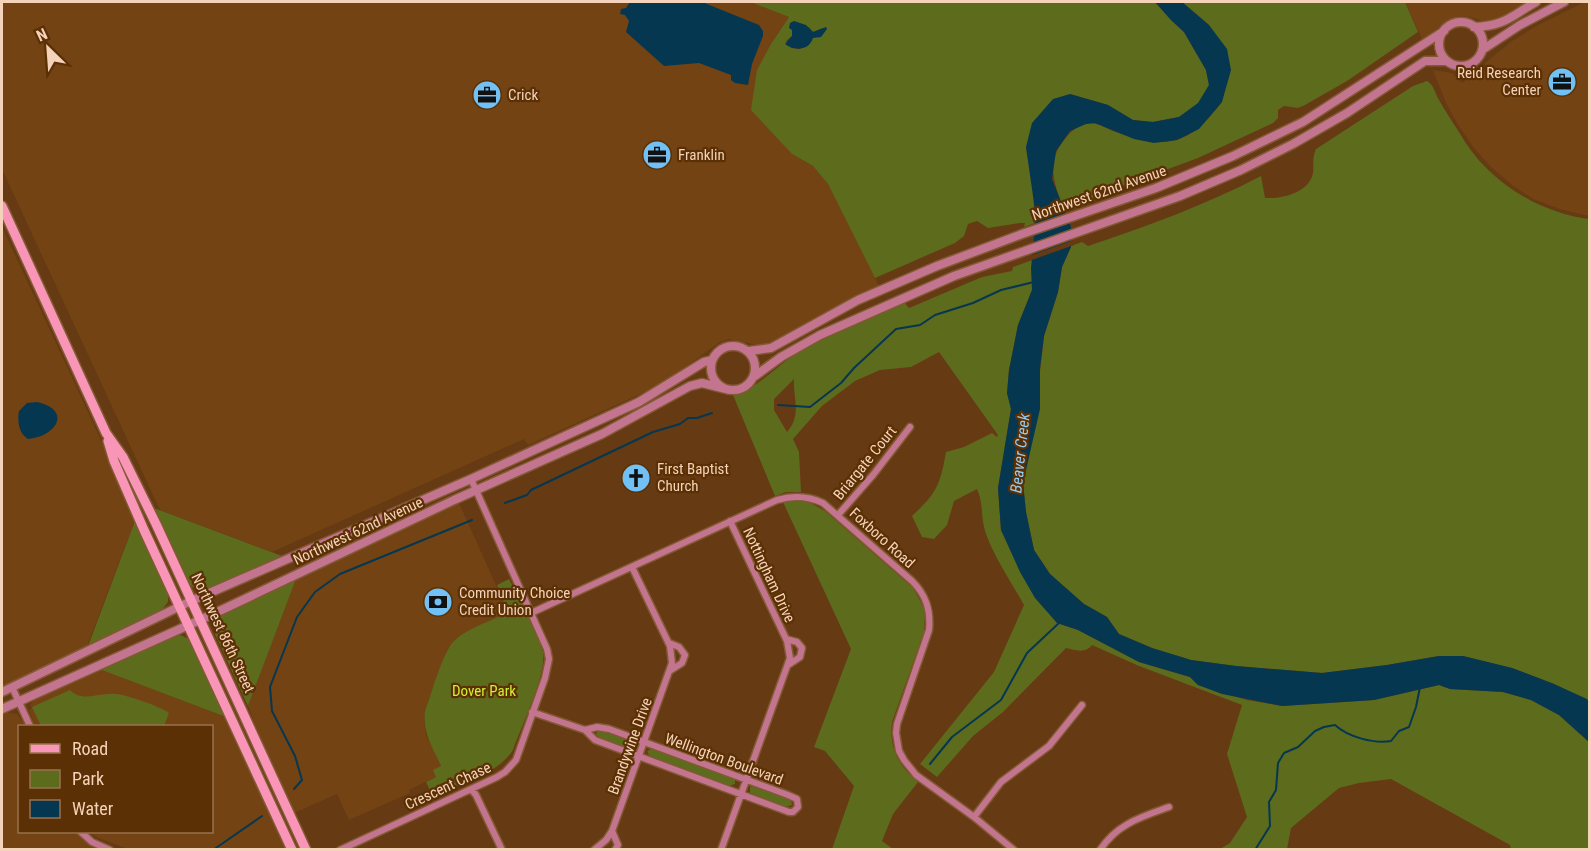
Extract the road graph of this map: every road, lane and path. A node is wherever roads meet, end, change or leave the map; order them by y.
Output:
1 (1536, 2) edge
2 (1564, 2) edge
3 (1474, 27) junction
4 (1444, 31) junction
5 (1482, 50) junction
6 (1447, 61) junction
7 (2, 206) edge
8 (749, 351) junction
9 (712, 360) junction
10 (754, 376) junction
11 (726, 389) junction
12 (910, 427) dead end
13 (106, 433) junction
14 (471, 479) junction
15 (476, 490) junction
16 (838, 515) junction
17 (730, 521) junction
18 (632, 567) junction
19 (191, 601) junction
20 (179, 607) junction
21 (531, 613) junction
22 (200, 620) junction
23 (188, 626) junction
24 (786, 639) junction
25 (669, 643) junction
26 (788, 665) junction
27 (671, 670) junction
28 (12, 687) junction
29 (2, 692) edge
30 (18, 700) junction
31 (1082, 705) dead end
32 (2, 709) edge
33 (532, 712) junction
34 (30, 725) edge
35 (585, 729) junction
36 (644, 742) junction
37 (639, 758) junction
38 (747, 779) junction
39 (471, 789) junction
40 (742, 794) junction
41 (1169, 807) dead end
42 (974, 817) junction
43 (612, 831) junction
44 (83, 833) edge
45 (110, 849) edge
46 (292, 849) edge
47 (306, 849) edge
48 (340, 849) edge
49 (502, 849) edge
50 (595, 849) edge
51 (615, 849) edge
52 (721, 849) edge
53 (1014, 849) edge
54 (1100, 849) edge

1 - 3 street
2 - 5 street
3 - 4 street
3 - 5 street
4 - 6 street
4 - 8 street, Northwest 62nd Avenue
5 - 6 street
6 - 10 street, Northwest 62nd Avenue
7 - 13 main road, Northwest 86th Street
8 - 9 street
8 - 10 street
9 - 11 street
9 - 14 street, Northwest 62nd Avenue
10 - 11 street
11 - 15 street, Northwest 62nd Avenue
12 - 16 street, Briargate Court
13 - 19 main road, Northwest 86th Street
13 - 20 main road, Northwest 86th Street
14 - 15 street, Crescent Chase
14 - 19 street, Northwest 62nd Avenue
15 - 21 street, Crescent Chase
15 - 22 street, Northwest 62nd Avenue
16 - 17 street, Foxboro Road
16 - 42 street, Foxboro Road
17 - 18 street, Foxboro Road
17 - 24 street, Nottingham Drive
18 - 21 street, Foxboro Road
18 - 25 street, Brandywine Drive
19 - 20 street, Northwest 62nd Avenue
19 - 22 main road, Northwest 86th Street
20 - 23 main road, Northwest 86th Street
20 - 28 street, Northwest 62nd Avenue
21 - 33 street, Crescent Chase
22 - 23 street, Northwest 62nd Avenue
22 - 47 main road, Northwest 86th Street
23 - 30 street, Northwest 62nd Avenue
23 - 46 main road, Northwest 86th Street
24 - 26 street, Nottingham Drive
24 - 26 street, Nottingham Drive
25 - 27 street, Brandywine Drive
25 - 27 street, Brandywine Drive
26 - 38 street, Nottingham Drive
27 - 36 street, Brandywine Drive
28 - 29 street, Northwest 62nd Avenue
28 - 30 street
30 - 32 street, Northwest 62nd Avenue
30 - 34 street
31 - 42 street
33 - 35 street, Wellington Boulevard
33 - 39 street, Crescent Chase
35 - 36 street, Wellington Boulevard
35 - 37 street, Wellington Boulevard
36 - 37 street, Brandywine Drive
36 - 38 street, Wellington Boulevard
37 - 40 street, Wellington Boulevard
37 - 43 street, Brandywine Drive
38 - 40 street, Nottingham Drive
38 - 40 street, Wellington Boulevard
39 - 48 street, Crescent Chase
39 - 49 street
40 - 52 street, Nottingham Drive
41 - 54 street
42 - 53 street, Foxboro Road
43 - 50 street, Brandywine Drive
43 - 51 street, Brandywine Drive
44 - 45 street

